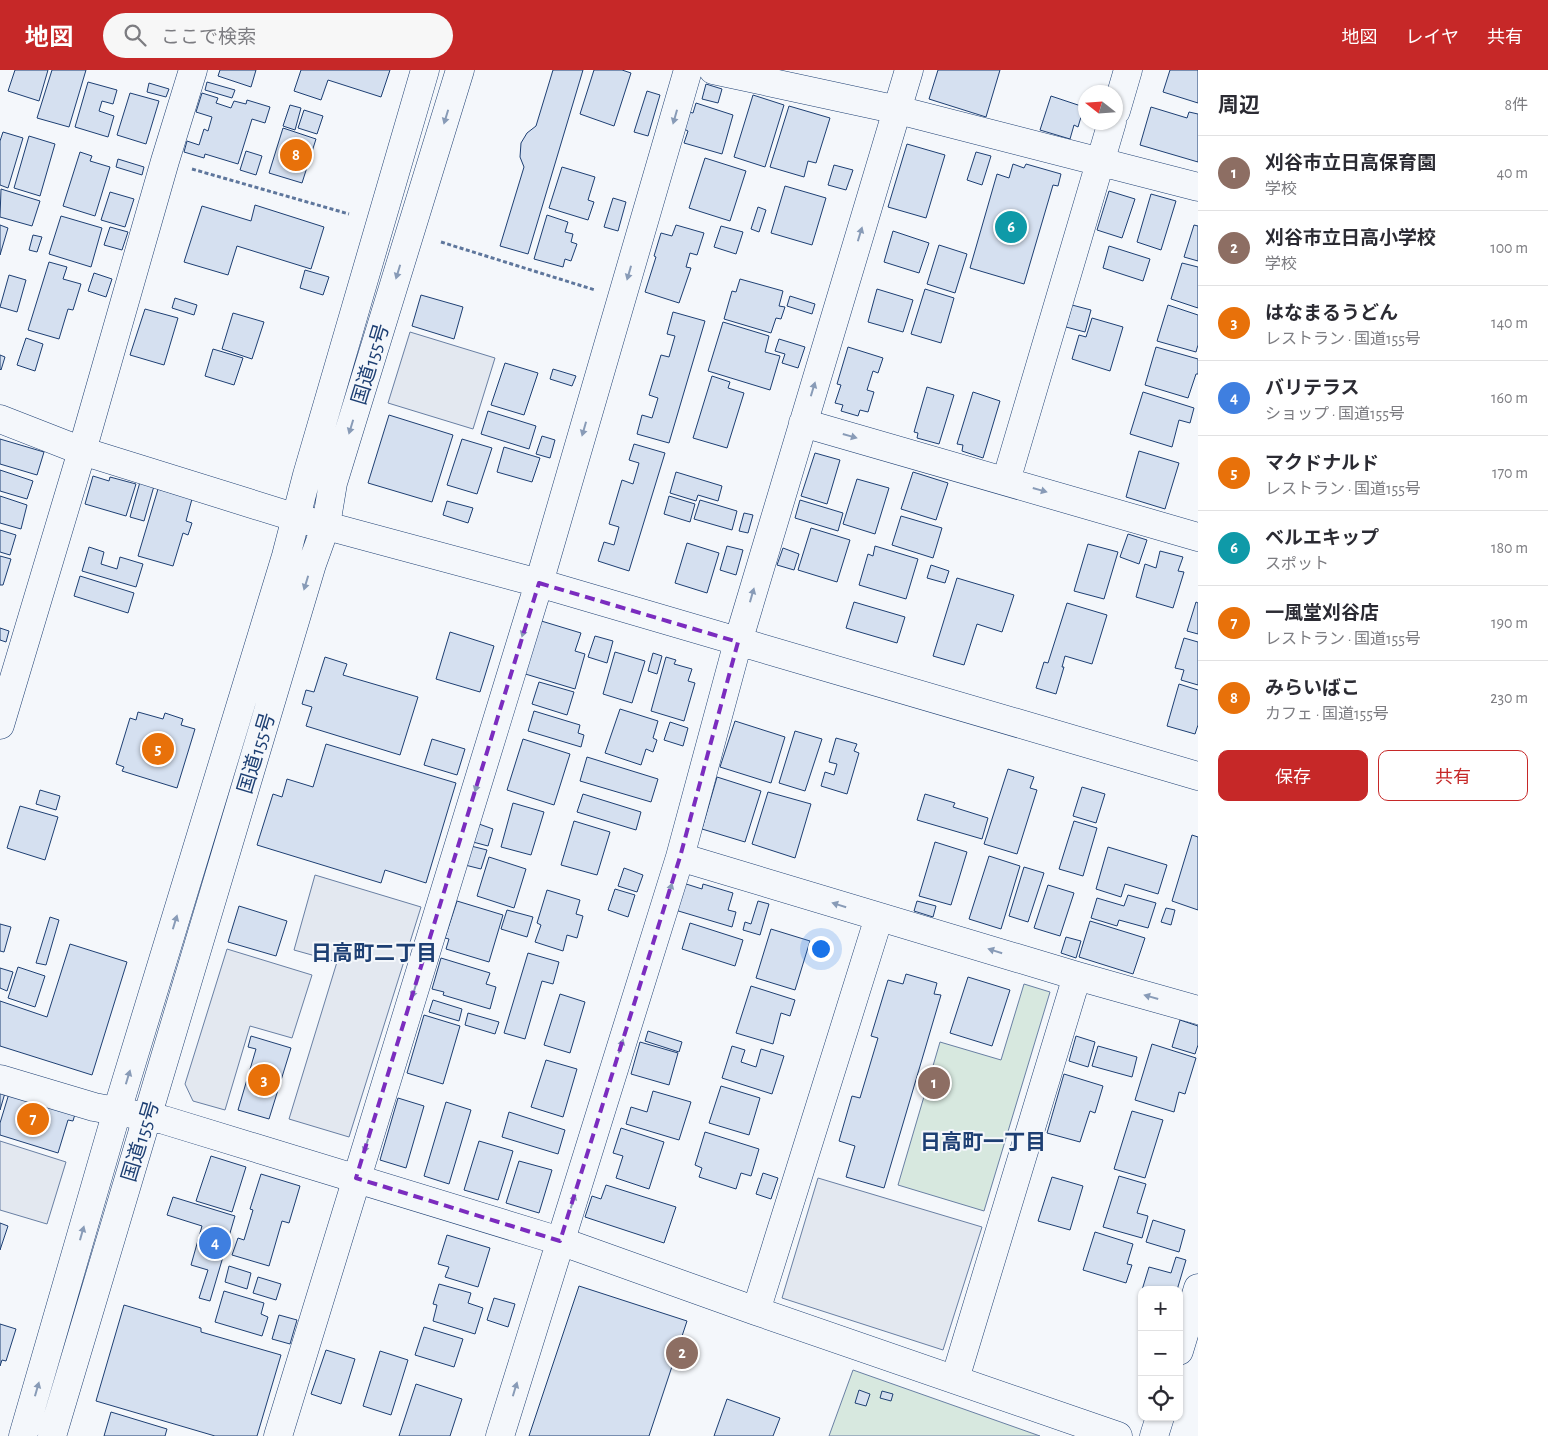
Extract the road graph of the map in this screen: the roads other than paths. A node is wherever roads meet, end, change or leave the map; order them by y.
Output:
1 (193, 70) edge
2 (425, 70) edge
3 (460, 70) edge
4 (688, 70) edge
5 (713, 70) edge
6 (909, 70) edge
7 (1128, 70) edge
8 (1123, 87) edge
9 (898, 110) junction
10 (1110, 130) edge
11 (1100, 163) junction
12 (1198, 187) edge
13 (0, 419) edge
14 (803, 423) junction
15 (82, 451) junction
16 (1006, 480) junction
17 (297, 518) junction
18 (326, 525) junction
19 (1198, 537) edge
20 (539, 583) junction
21 (738, 642) junction
22 (0, 725) edge
23 (1198, 776) edge
24 (680, 857) junction
25 (879, 917) junction
26 (1077, 976) junction
27 (1198, 1010) edge
28 (0, 1079) edge
29 (117, 1111) junction
30 (147, 1116) junction
31 (356, 1178) junction
32 (560, 1241) junction
33 (1198, 1288) edge
34 (756, 1311) junction
35 (1183, 1338) edge
36 (955, 1379) junction
37 (1159, 1421) edge
38 (23, 1436) edge
39 (52, 1436) edge
40 (278, 1436) edge
41 (500, 1436) edge
42 (1118, 1436) edge
43 (1154, 1436) edge

1 - 15 main road
2 - 17 main road, 国道155号
3 -> 18 main road, 国道155号
4 -> 20 main road
5 - 9 main road
6 - 9 main road
7 - 8 main road
9 - 11 main road
14 -> 9 main road
10 - 11 main road
11 - 12 main road
11 - 16 main road
13 - 15 main road
14 -> 16 main road
21 -> 14 main road
15 - 17 main road
15 - 22 main road
16 -> 19 main road
17 - 18 main road
29 -> 17 main road, 国道155号
18 - 20 main road
18 -> 30 main road, 国道155号
20 - 21 main road
20 -> 31 main road
21 - 23 main road
21 - 24 main road
25 -> 24 main road
32 -> 24 main road
26 -> 25 main road
25 - 34 main road
27 -> 26 main road
26 - 36 main road
28 - 29 main road
29 - 30 main road
38 -> 29 main road, 国道155号
30 - 31 main road
30 - 39 main road, 国道155号
31 - 32 main road
31 - 40 main road
32 - 34 main road
41 -> 32 main road
33 - 35 main road
34 - 36 main road
36 - 42 main road
37 - 43 main road

